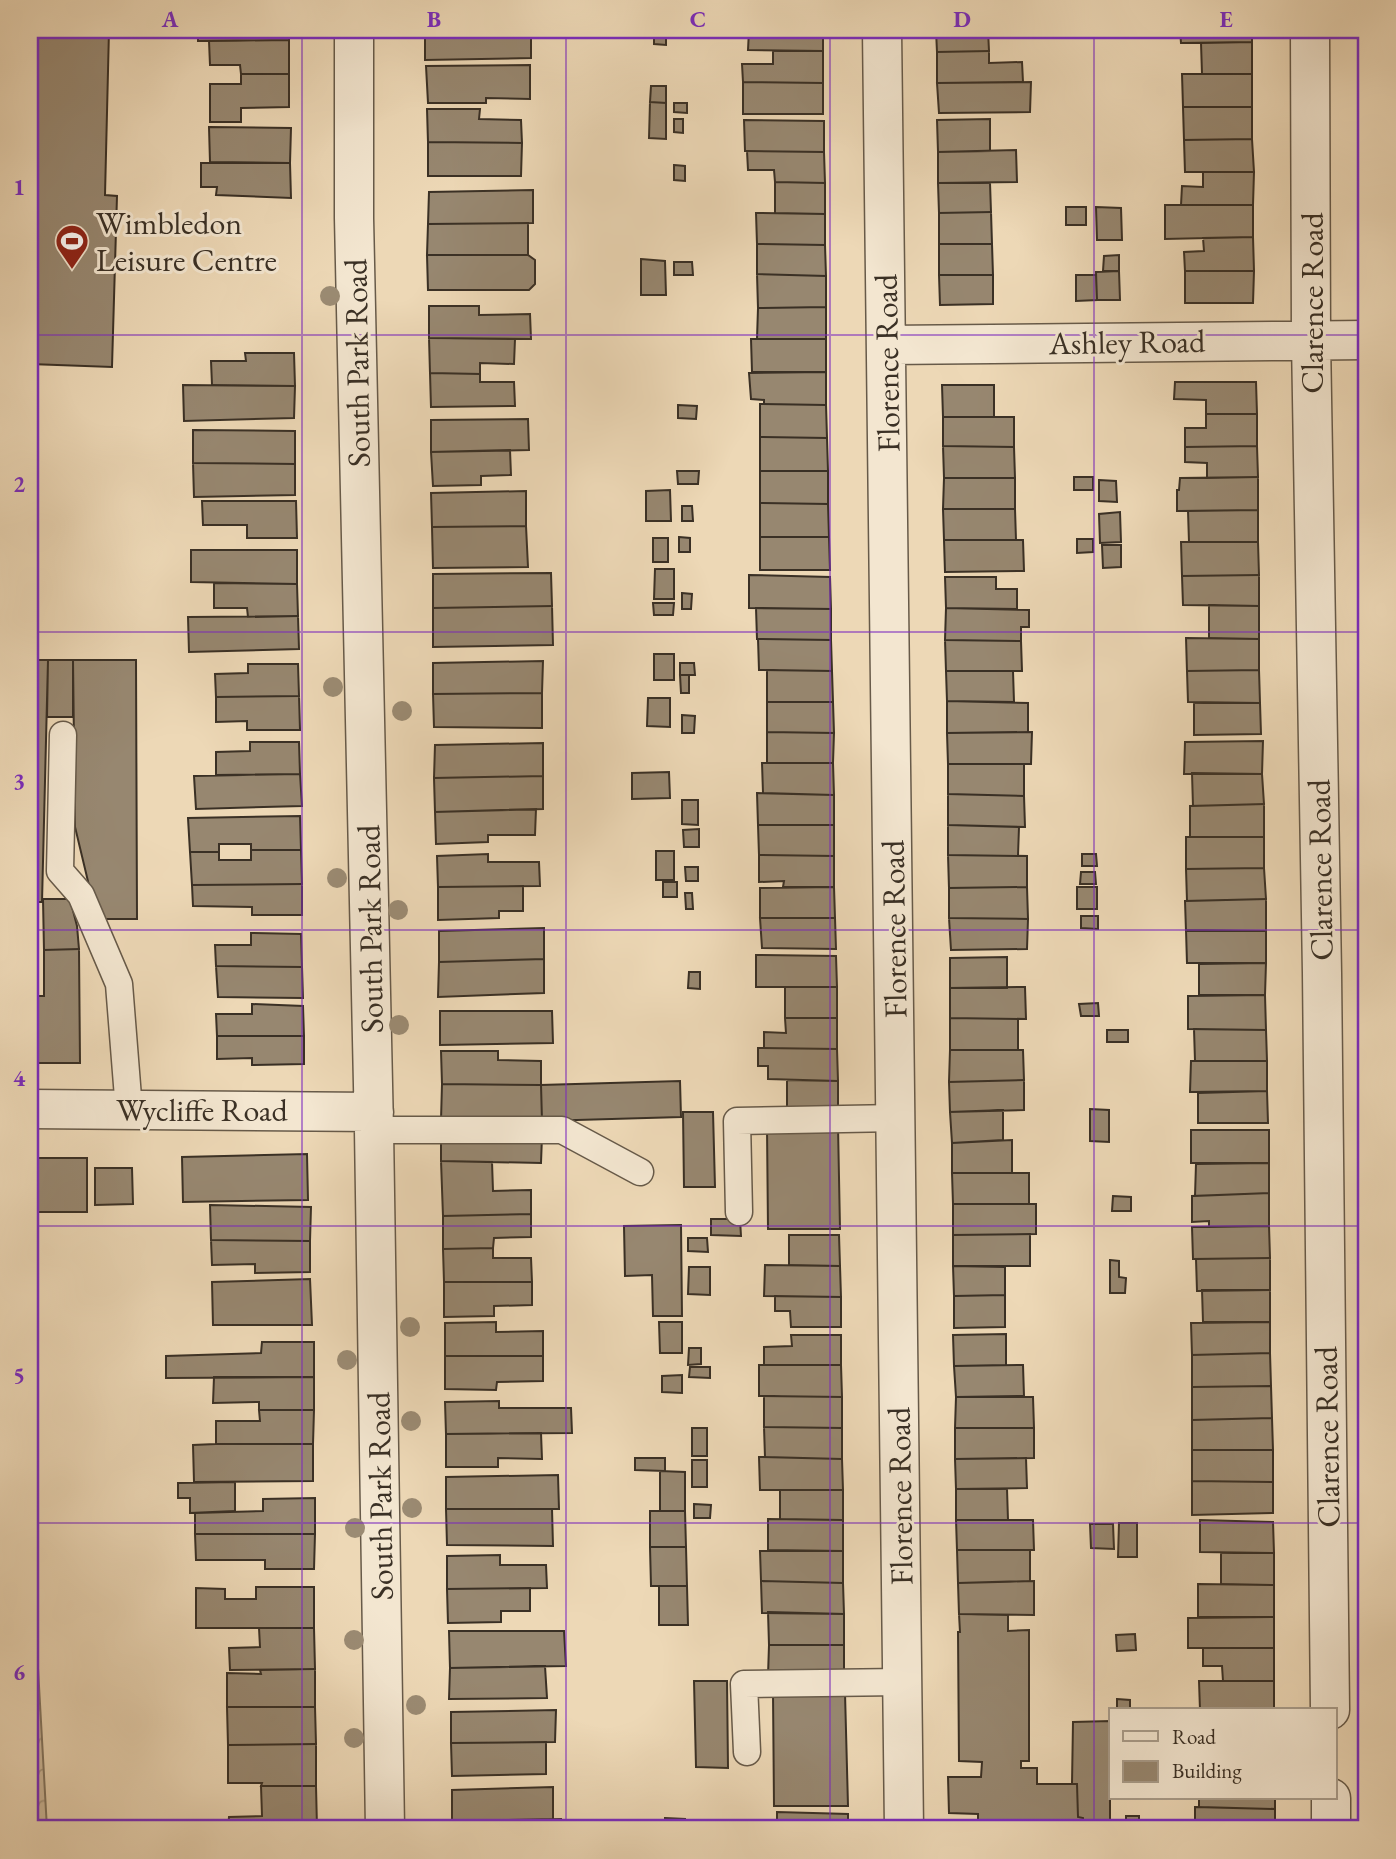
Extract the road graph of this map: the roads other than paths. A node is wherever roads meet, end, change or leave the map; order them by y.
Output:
1 (354, 30) edge
2 (882, 30) edge
3 (1310, 30) edge
4 (1311, 340) junction
5 (1366, 340) edge
6 (887, 345) junction
7 (63, 735) dead end
8 (30, 1109) edge
9 (129, 1110) junction
10 (897, 1118) junction
11 (374, 1121) junction
12 (640, 1172) dead end
13 (739, 1212) dead end
14 (902, 1682) junction
15 (1330, 1708) edge
16 (747, 1752) dead end
17 (1331, 1800) edge
18 (385, 1829) edge
19 (904, 1829) edge
20 (1331, 1829) edge

1 - 11 street, South Park Road
2 - 6 street, Florence Road
3 - 4 street, Clarence Road
4 - 5 street, Ashley Road
4 - 6 street, Ashley Road
4 - 15 street, Clarence Road
6 - 10 street, Florence Road
7 - 9 lane
8 - 9 street, Wycliffe Road
9 - 11 street, Wycliffe Road
10 - 13 lane
10 - 14 street, Florence Road
11 - 12 lane
11 - 18 street, South Park Road
14 - 16 lane
14 - 19 street, Florence Road
17 - 20 street

